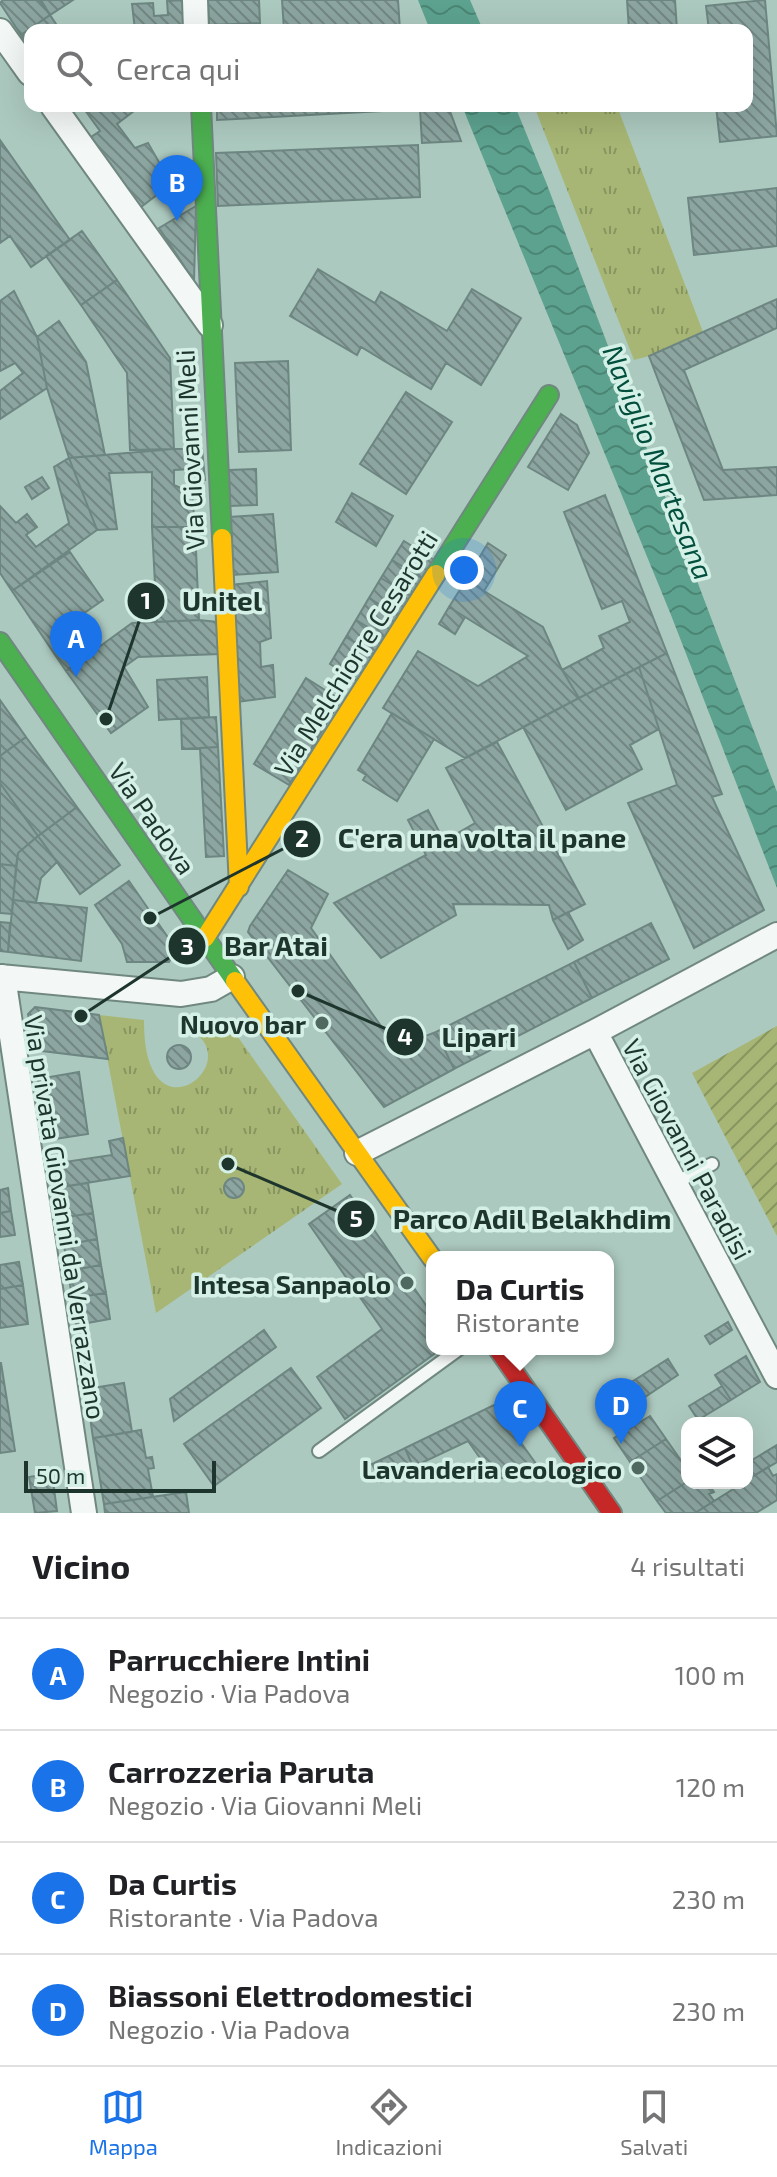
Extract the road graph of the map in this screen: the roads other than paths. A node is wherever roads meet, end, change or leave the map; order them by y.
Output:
1 (195, 0) edge
2 (196, 24) edge
3 (0, 31) edge
4 (24, 65) edge
5 (57, 112) edge
6 (201, 112) edge
7 (211, 327) junction
8 (549, 395) dead end
9 (0, 642) edge
10 (239, 887) junction
11 (777, 935) edge
12 (205, 938) junction
13 (2, 977) edge
14 (232, 977) junction
15 (595, 1032) junction
16 (357, 1153) junction
17 (712, 1164) dead end
18 (675, 1183) junction
19 (427, 1251) edge
20 (451, 1355) edge
21 (502, 1355) edge
22 (777, 1376) edge
23 (319, 1451) dead end
24 (84, 1513) edge
25 (612, 1513) edge

1 - 2 street
3 - 4 street
5 - 7 street
6 - 7 street, Via Giovanni Meli
7 - 10 street, Via Giovanni Meli
8 - 10 street, Via Melchiorre Cesarotti
9 - 12 street, Via Padova
10 - 12 street, Via Melchiorre Cesarotti
11 - 15 street
12 - 14 street, Via Padova
13 - 14 street
13 - 24 street, Via privata Giovanni da Verrazzano
14 - 16 street, Via Padova
15 - 16 street
15 - 18 street, Via Giovanni Paradisi
16 - 19 street, Via Padova
17 - 18 lane
18 - 22 street, Via Giovanni Paradisi
20 - 23 lane
21 - 25 street

